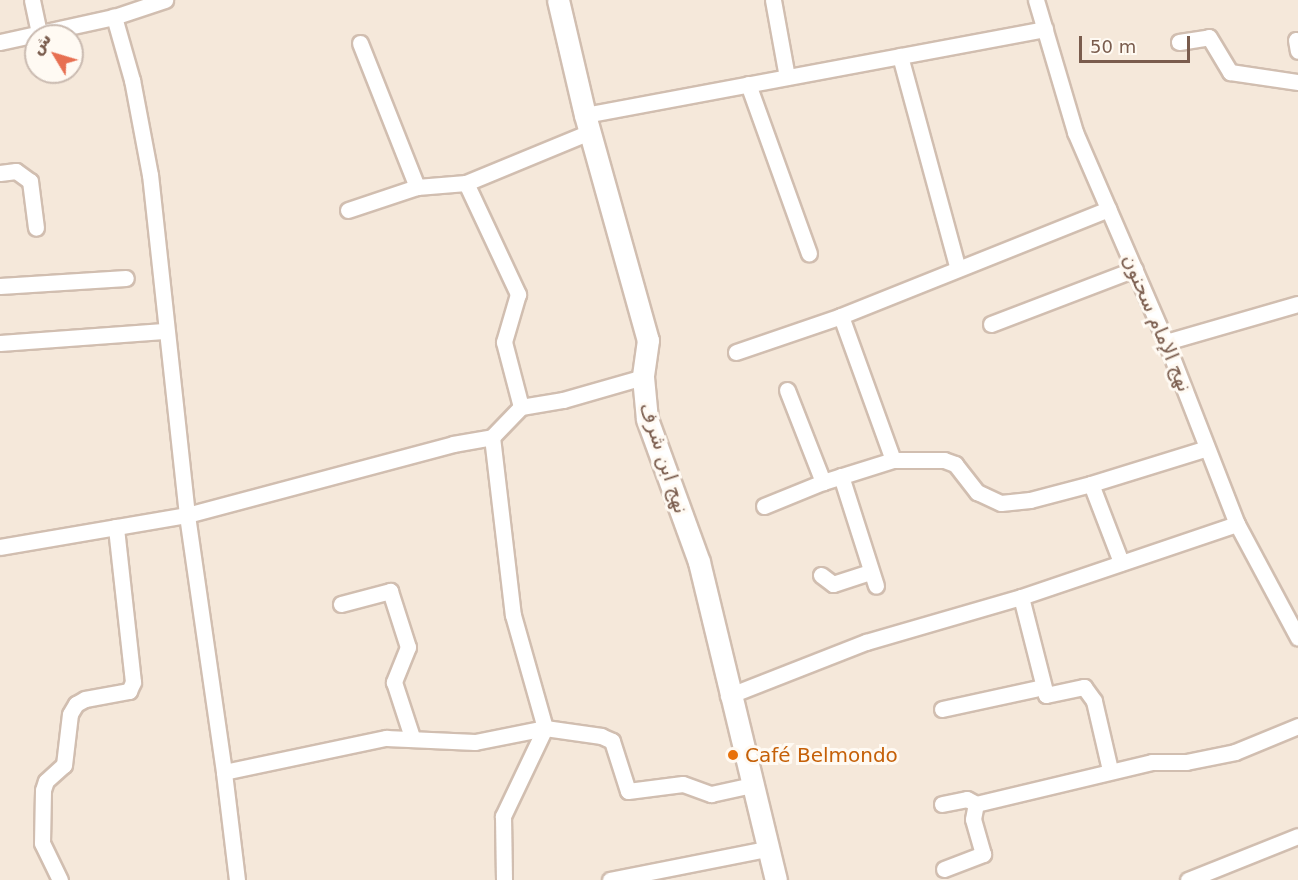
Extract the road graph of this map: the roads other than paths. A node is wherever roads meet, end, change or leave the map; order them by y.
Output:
1 (32, 0) edge
2 (165, 0) edge
3 (558, 0) edge
4 (773, 0) edge
5 (1036, 0) edge
6 (114, 17) junction
7 (37, 24) edge
8 (81, 24) edge
9 (1045, 29) junction
10 (24, 36) edge
11 (0, 42) edge
12 (1179, 42) dead end
13 (360, 43) dead end
14 (900, 56) junction
15 (787, 77) junction
16 (1298, 82) edge
17 (748, 84) junction
18 (588, 124) junction
19 (0, 173) edge
20 (466, 183) junction
21 (417, 187) junction
22 (1108, 209) junction
23 (348, 210) dead end
24 (36, 228) dead end
25 (809, 253) dead end
26 (957, 267) junction
27 (1135, 269) junction
28 (126, 278) dead end
29 (0, 286) edge
30 (1298, 304) edge
31 (841, 316) junction
32 (991, 324) dead end
33 (164, 331) junction
34 (1166, 342) junction
35 (0, 343) edge
36 (736, 352) dead end
37 (643, 377) junction
38 (787, 390) dead end
39 (520, 408) junction
40 (492, 437) junction
41 (1207, 448) junction
42 (893, 460) junction
43 (841, 476) junction
44 (823, 482) junction
45 (1091, 484) junction
46 (764, 506) dead end
47 (187, 516) junction
48 (1238, 524) junction
49 (116, 527) junction
50 (0, 547) edge
51 (1121, 562) junction
52 (821, 575) dead end
53 (1021, 597) junction
54 (340, 604) dead end
55 (1298, 638) edge
56 (1044, 687) junction
57 (728, 696) junction
58 (942, 709) dead end
59 (1298, 726) edge
60 (546, 728) junction
61 (412, 737) junction
62 (1110, 770) junction
63 (224, 772) junction
64 (752, 785) junction
65 (942, 804) dead end
66 (976, 804) junction
67 (1298, 836) edge
68 (767, 849) junction
69 (944, 868) dead end
70 (60, 880) edge
71 (237, 880) edge
72 (504, 880) edge
73 (610, 880) edge
74 (776, 880) edge
75 (1188, 880) edge

1 - 7 street
2 - 6 street
3 - 18 street, نهج ابن شرف
4 - 15 street
5 - 9 street, نهج الإمام سحنون
6 - 8 street
6 - 33 street
9 - 14 street
9 - 22 street, نهج الإمام سحنون
10 - 11 street
12 - 16 street
13 - 21 street
14 - 15 street
14 - 26 street
15 - 17 street
17 - 18 street
17 - 25 street
18 - 20 street
18 - 37 street, نهج ابن شرف
19 - 24 street
20 - 21 street
20 - 39 street
21 - 23 street
22 - 26 street
22 - 27 street, نهج الإمام سحنون
26 - 31 street
27 - 32 street
27 - 34 street, نهج الإمام سحنون
28 - 29 street
30 - 34 street
31 - 36 street
31 - 42 street
33 - 35 street
33 - 47 street
34 - 41 street, نهج الإمام سحنون
37 - 39 street
37 - 57 street, نهج ابن شرف
38 - 44 street
39 - 40 street
40 - 47 street
40 - 60 street
41 - 45 street
41 - 48 street, نهج الإمام سحنون
42 - 43 street
42 - 45 street
43 - 44 street
43 - 52 street
44 - 46 street
45 - 51 street
47 - 49 street
47 - 63 street
48 - 51 street
48 - 55 street, نهج الإمام سحنون
49 - 50 street
49 - 70 street
51 - 53 street
53 - 56 street
53 - 57 street
54 - 61 street
56 - 58 street
56 - 62 street
57 - 64 street, نهج ابن شرف
59 - 62 street
60 - 61 street
60 - 64 street
60 - 72 street
61 - 63 street
62 - 66 street
63 - 71 street
64 - 68 street, نهج ابن شرف
65 - 66 street
66 - 69 street
67 - 75 street
68 - 73 street
68 - 74 street, نهج ابن شرف

